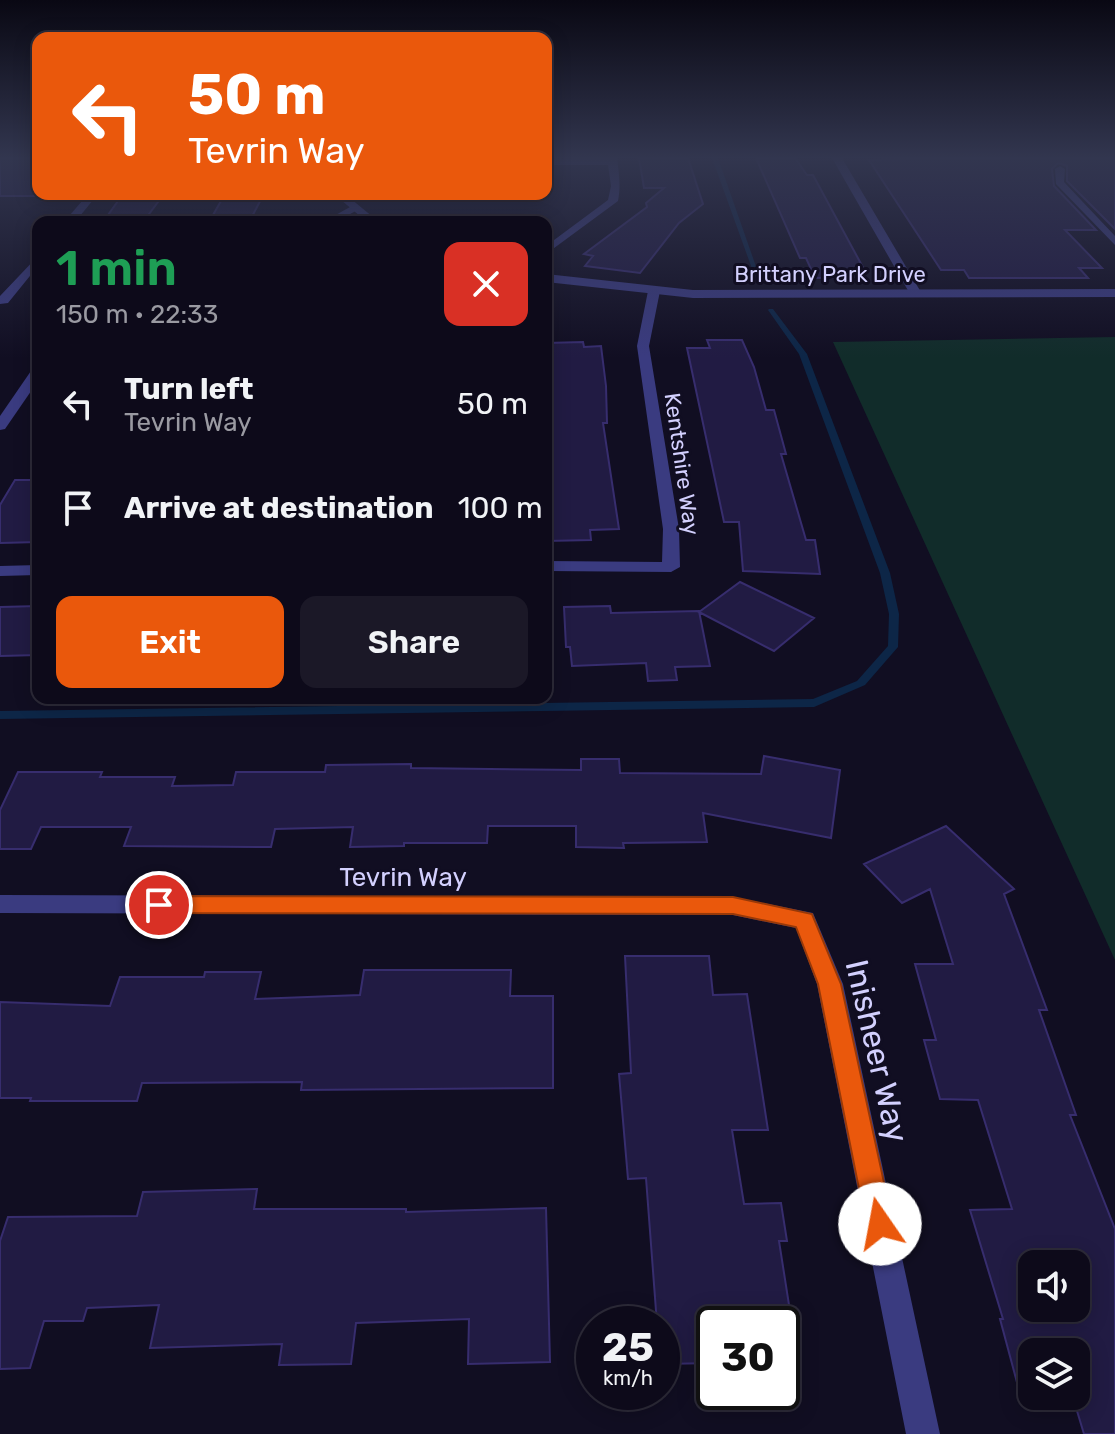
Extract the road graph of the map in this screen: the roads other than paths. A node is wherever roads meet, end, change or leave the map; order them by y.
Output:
1 (581, 225) edge
2 (876, 225) edge
3 (1099, 225) edge
4 (1115, 242) edge
5 (552, 247) edge
6 (32, 266) edge
7 (552, 279) edge
8 (654, 291) junction
9 (1115, 293) edge
10 (916, 294) junction
11 (0, 300) edge
12 (32, 380) edge
13 (0, 426) edge
14 (552, 566) edge
15 (32, 570) edge
16 (0, 571) edge
17 (0, 904) edge
18 (805, 920) joint
19 (923, 1434) edge

1 - 5 street
2 - 10 street
3 - 4 street
6 - 11 street
7 - 8 street, Brittany Park Drive
8 - 10 street, Brittany Park Drive
8 - 14 street, Kentshire Way
9 - 10 street, Brittany Park Drive
12 - 13 street
15 - 16 street
17 - 18 street, Tevrin Way
18 - 19 street, Inisheer Way

